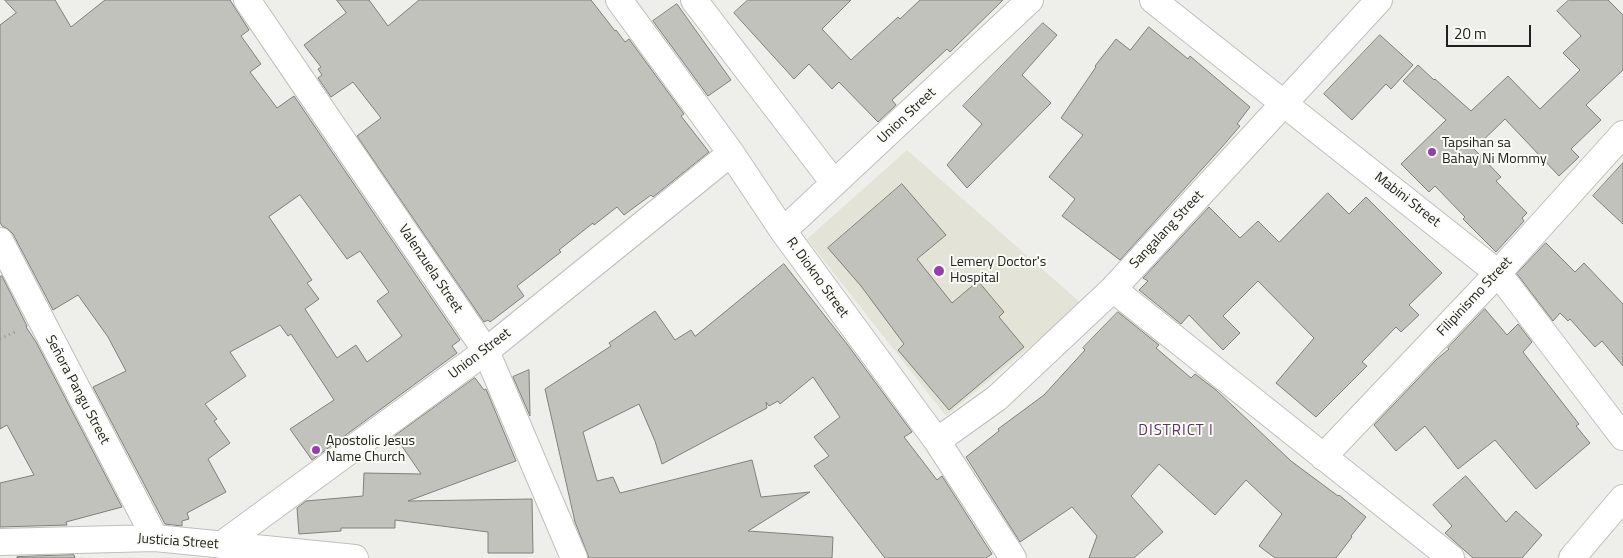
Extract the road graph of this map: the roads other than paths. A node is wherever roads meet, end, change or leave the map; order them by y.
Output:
1 (247, 0) edge
2 (619, 0) edge
3 (694, 0) edge
4 (1030, 0) edge
5 (1152, 0) edge
6 (1379, 0) edge
7 (1285, 103) junction
8 (1623, 134) edge
9 (730, 153) junction
10 (834, 183) junction
11 (783, 231) junction
12 (0, 241) edge
13 (1498, 272) junction
14 (1113, 290) junction
15 (486, 351) junction
16 (1623, 437) edge
17 (937, 441) junction
18 (1323, 457) junction
19 (1623, 498) edge
20 (155, 538) junction
21 (0, 542) edge
22 (221, 545) junction
23 (355, 558) edge
24 (574, 558) edge
25 (1012, 558) edge
26 (1451, 558) edge
27 (1572, 558) edge

1 - 15 street, Valenzuela Street
2 - 9 street, R. Diokno Street
3 - 10 street
4 - 10 street, Union Street
5 - 7 street, Mabini Street
6 - 7 street, Sangalang Street
7 - 13 street, Mabini Street
7 - 14 street, Sangalang Street
8 - 13 street, Filipinismo Street
9 - 11 street, R. Diokno Street
9 - 15 street, Union Street
10 - 11 street, Union Street
11 - 17 street, R. Diokno Street
12 - 20 street, Señora Pangu Street
13 - 16 street, Mabini Street
13 - 18 street, Filipinismo Street
14 - 17 street, Sangalang Street
14 - 18 street
15 - 22 street, Union Street
15 - 24 street, Valenzuela Street
17 - 25 street, R. Diokno Street
18 - 26 street
19 - 27 street
20 - 21 street, Justicia Street
20 - 22 street, Justicia Street
22 - 23 street, Justicia Street

